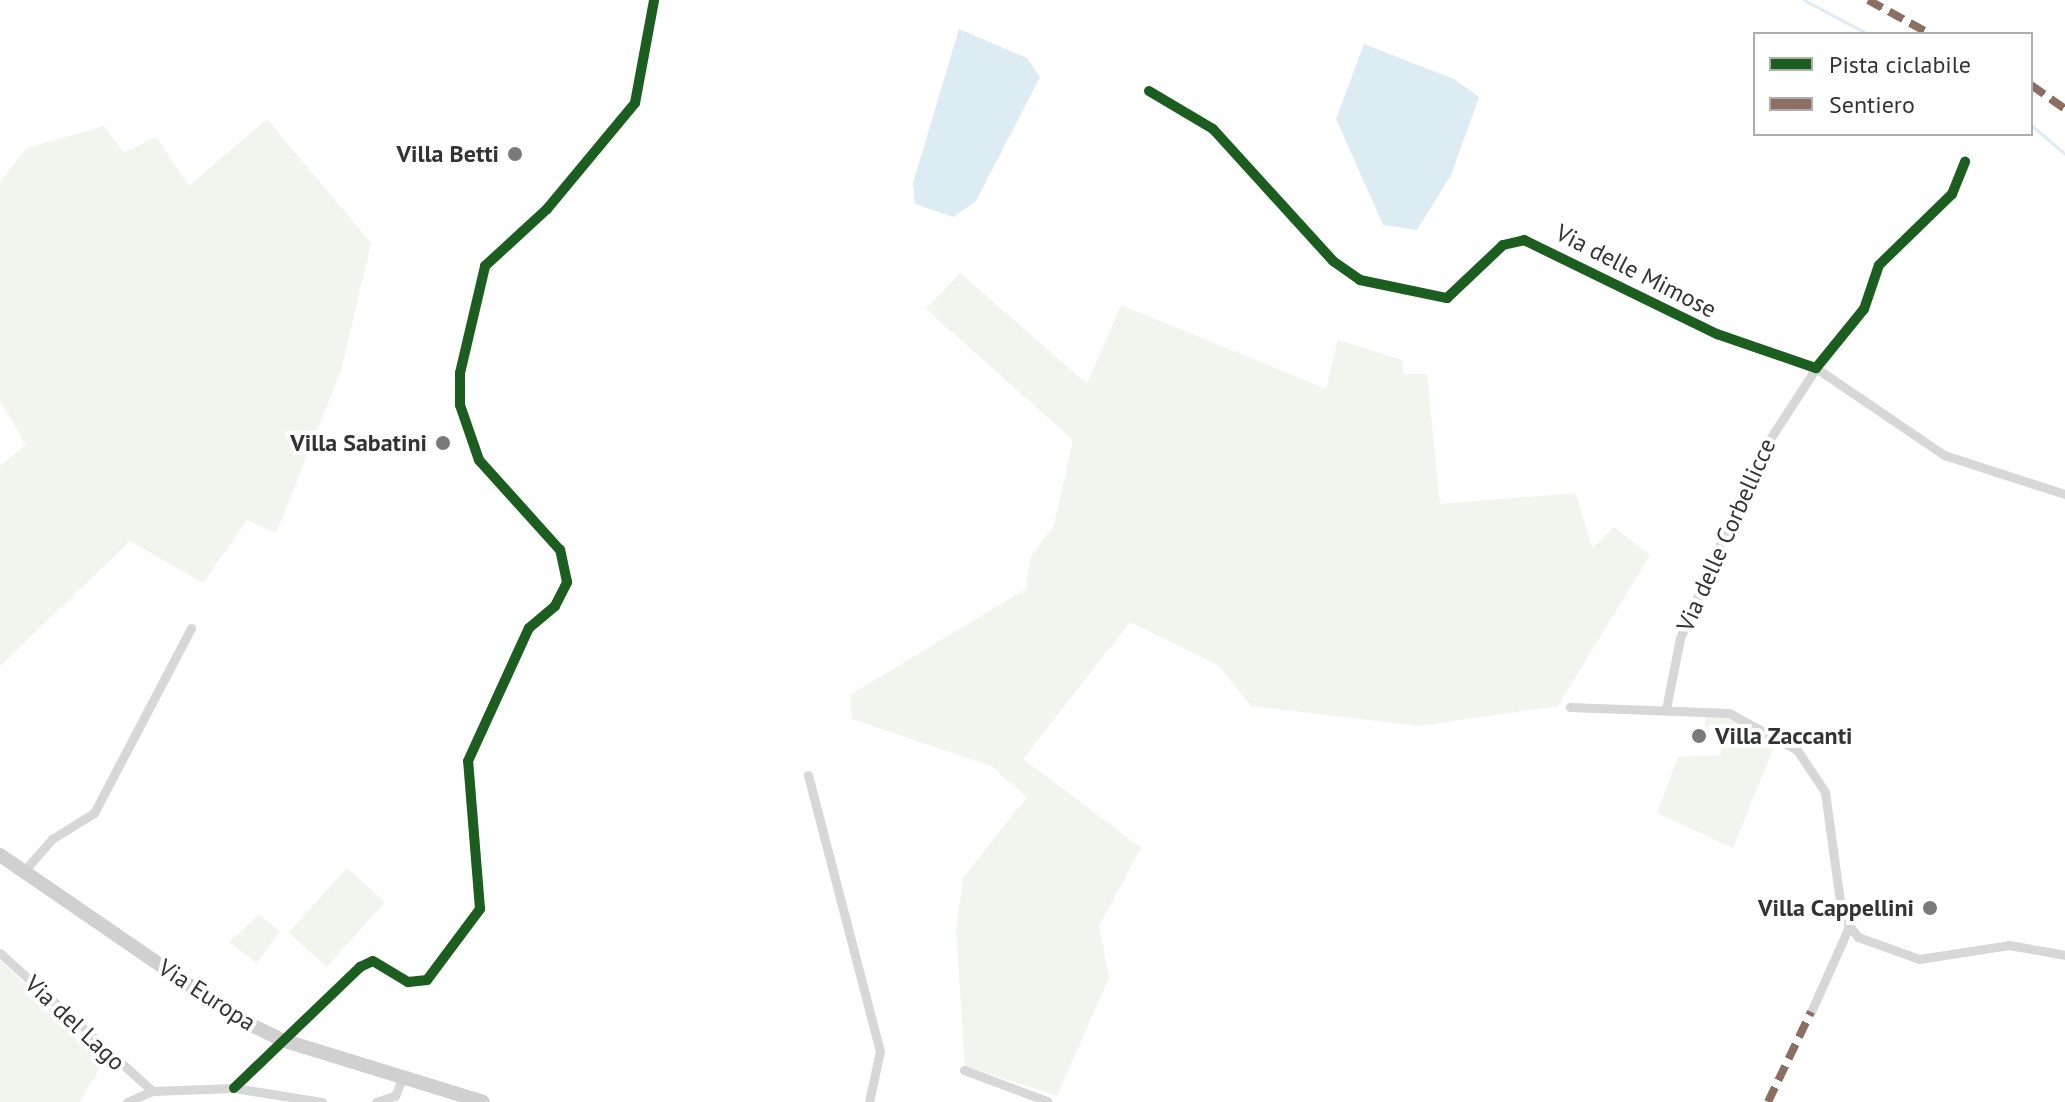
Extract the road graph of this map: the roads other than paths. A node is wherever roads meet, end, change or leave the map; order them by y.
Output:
1 (654, 0) edge
2 (1149, 91) dead end
3 (1965, 161) dead end
4 (1816, 368) junction
5 (2065, 494) edge
6 (191, 628) dead end
7 (1570, 707) dead end
8 (1666, 709) junction
9 (808, 775) dead end
10 (0, 855) edge
11 (24, 871) junction
12 (1848, 929) junction
13 (0, 953) edge
14 (2065, 955) edge
15 (1811, 1012) dead end
16 (282, 1040) junction
17 (964, 1070) dead end
18 (403, 1076) junction
19 (234, 1088) junction
20 (152, 1091) junction
21 (127, 1102) edge
22 (322, 1102) edge
23 (376, 1102) edge
24 (483, 1102) edge
25 (869, 1102) edge
26 (1048, 1102) edge

1 - 16 street
2 - 4 street, Via delle Mimose
3 - 4 street, Via delle Corbellicce
4 - 5 street
4 - 8 street, Via delle Corbellicce
6 - 11 street
7 - 8 street
8 - 12 street
9 - 25 street
10 - 11 main road, Via Europa
11 - 16 main road, Via Europa
12 - 14 street
12 - 15 street
13 - 20 street, Via del Lago
16 - 18 main road, Via Europa
16 - 19 street
17 - 26 street
18 - 23 street
18 - 24 main road, Via Europa
19 - 20 street
19 - 22 street
20 - 21 street

